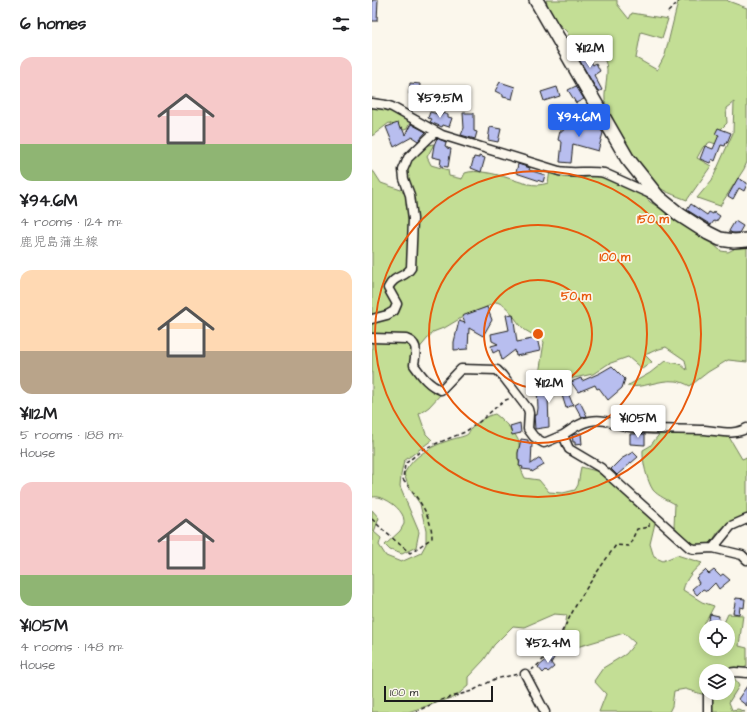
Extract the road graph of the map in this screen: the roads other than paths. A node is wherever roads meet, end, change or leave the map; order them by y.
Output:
1 (536, 0) edge
2 (372, 103) edge
3 (435, 132) junction
4 (658, 197) junction
5 (747, 240) edge
6 (372, 319) edge
7 (372, 338) edge
8 (747, 428) edge
9 (563, 435) junction
10 (747, 519) edge
11 (713, 548) junction
12 (747, 560) edge
13 (735, 672) edge
14 (747, 672) edge
15 (525, 674) road end
16 (708, 700) edge
17 (545, 712) edge
18 (708, 712) edge

1 - 4 main road
2 - 3 street
3 - 4 street
3 - 6 street
4 - 5 main road
7 - 9 street
8 - 9 street
9 - 11 street
10 - 11 street
11 - 12 street
13 - 14 street
15 - 17 street
16 - 18 street

